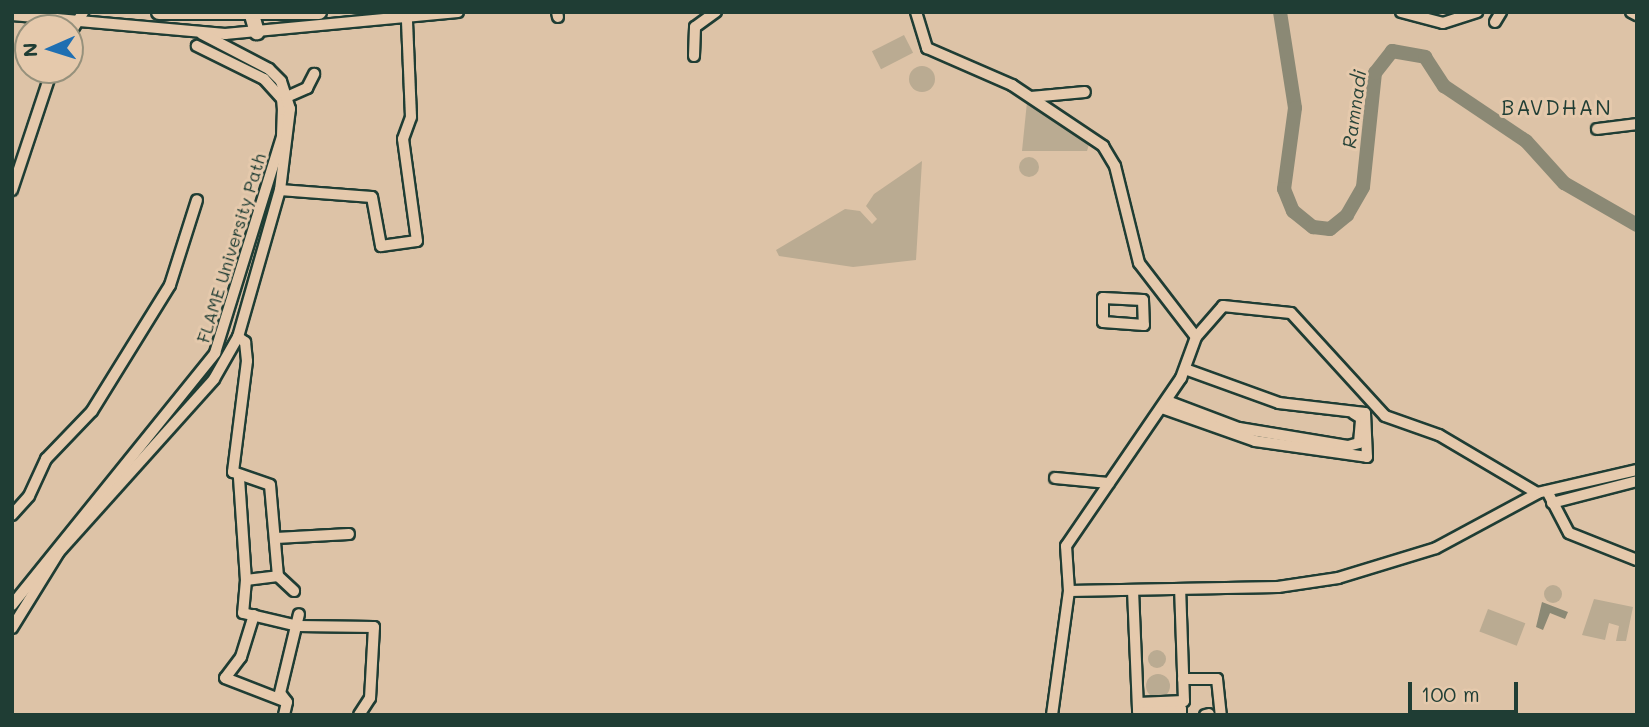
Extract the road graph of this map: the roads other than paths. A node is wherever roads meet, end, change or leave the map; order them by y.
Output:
1 (159, 12) edge
2 (319, 12) edge
3 (458, 12) edge
4 (716, 12) edge
5 (916, 12) edge
6 (1401, 12) edge
7 (1477, 12) edge
8 (1501, 12) edge
9 (1631, 12) edge
10 (252, 15) junction
11 (1637, 15) edge
12 (407, 20) junction
13 (1495, 22) dead end
14 (84, 24) edge
15 (257, 32) junction
16 (190, 33) junction
17 (206, 38) junction
18 (197, 46) junction
19 (694, 56) dead end
20 (314, 74) dead end
21 (47, 84) edge
22 (1085, 92) dead end
23 (289, 96) junction
24 (1031, 97) junction
25 (1637, 124) edge
26 (1597, 129) dead end
27 (12, 190) edge
28 (280, 190) junction
29 (197, 200) dead end
30 (1154, 286) junction
31 (1135, 299) junction
32 (238, 337) junction
33 (1196, 337) junction
34 (215, 354) junction
35 (226, 360) junction
36 (1184, 371) junction
37 (1164, 405) junction
38 (1637, 470) edge
39 (239, 478) junction
40 (1055, 478) dead end
41 (1637, 481) edge
42 (1109, 483) junction
43 (1543, 492) junction
44 (1552, 503) junction
45 (12, 515) edge
46 (349, 534) dead end
47 (276, 538) junction
48 (1637, 560) edge
49 (278, 576) junction
50 (246, 580) junction
51 (1180, 589) junction
52 (1133, 590) junction
53 (294, 591) dead end
54 (1069, 591) junction
55 (12, 605) edge
56 (299, 614) dead end
57 (254, 615) junction
58 (12, 626) edge
59 (298, 626) junction
60 (1183, 679) junction
61 (287, 702) junction
62 (1138, 703) junction
63 (284, 715) edge
64 (359, 715) edge
65 (1052, 715) edge
66 (1181, 715) edge
67 (1221, 715) edge

1 - 10 highway
2 - 10 highway
3 - 12 street
4 - 19 street
5 - 24 street
6 - 7 street
8 - 13 street
9 - 11 street
10 - 15 highway
12 - 15 street
12 - 28 street
14 - 16 street
15 - 17 street
16 - 17 street
16 - 18 street
17 - 18 street
17 - 23 street
18 - 34 street, FLAME University Path
20 - 23 street
21 - 27 street
22 - 24 street
23 - 28 street
24 - 30 street
25 - 26 street
28 - 32 street
29 - 45 street
30 - 31 street
30 - 33 street
31 - 31 street
32 - 35 street
32 - 39 street
33 - 36 street
33 - 43 street
34 - 35 street
34 - 55 street, FLAME University Path
35 - 58 street
36 - 37 street
36 - 37 street
36 - 37 street
37 - 42 street
38 - 43 street
39 - 47 street
39 - 50 street
40 - 42 street
41 - 44 street
42 - 54 street
43 - 44 street
43 - 51 street
44 - 48 street
46 - 47 street
47 - 49 street
49 - 50 street
49 - 53 street
50 - 57 street
51 - 52 street
51 - 60 street
52 - 54 street
52 - 62 street
54 - 65 street
56 - 59 street
57 - 59 street
57 - 61 street
59 - 61 street
59 - 64 street
60 - 62 street
60 - 67 street
61 - 63 street
62 - 66 street

